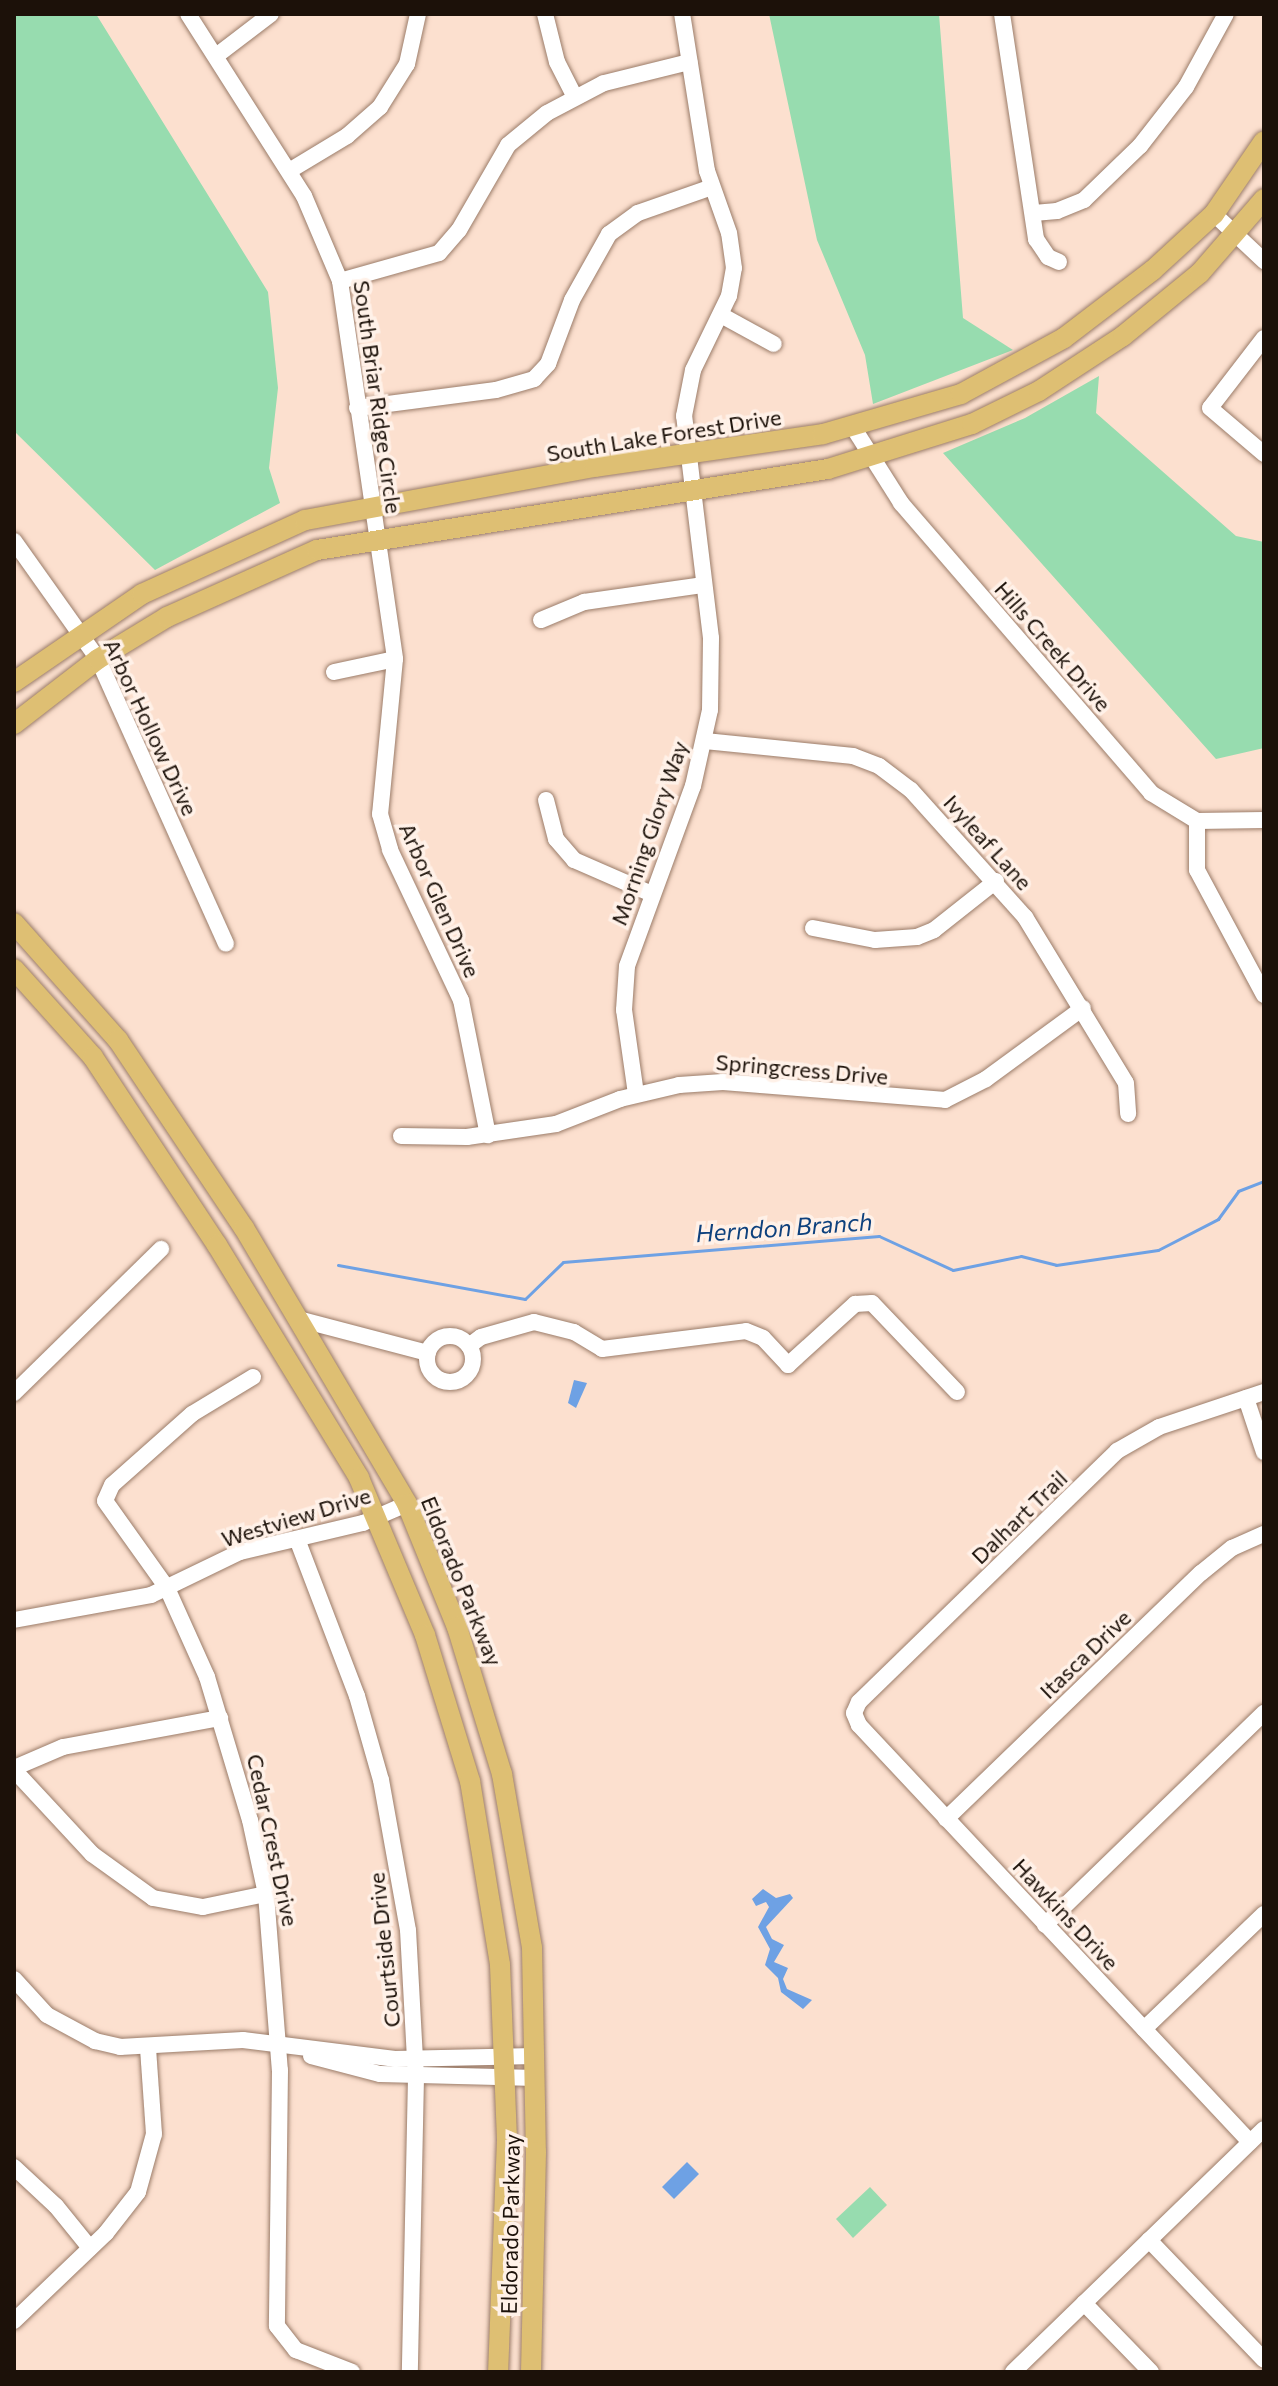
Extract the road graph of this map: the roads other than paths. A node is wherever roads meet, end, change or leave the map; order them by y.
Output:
1 (188, 14) edge
2 (271, 14) edge
3 (418, 14) edge
4 (545, 14) edge
5 (682, 14) edge
6 (1002, 14) edge
7 (1220, 16) edge
8 (216, 56) junction
9 (689, 62) junction
10 (574, 96) junction
11 (1264, 141) edge
12 (289, 171) junction
13 (712, 187) junction
14 (1264, 199) edge
15 (1034, 213) junction
16 (1214, 214) junction
17 (1235, 235) junction
18 (1264, 261) edge
19 (1059, 262) dead end
20 (340, 281) junction
21 (721, 315) junction
22 (1264, 338) edge
23 (774, 344) dead end
24 (357, 408) junction
25 (853, 427) junction
26 (1264, 454) edge
27 (687, 455) junction
28 (870, 458) junction
29 (693, 490) junction
30 (371, 506) junction
31 (378, 538) junction
32 (14, 541) edge
33 (704, 585) junction
34 (541, 620) dead end
35 (80, 633) junction
36 (98, 659) junction
37 (395, 659) junction
38 (334, 672) dead end
39 (14, 682) edge
40 (14, 724) edge
41 (705, 741) junction
42 (546, 800) dead end
43 (1264, 820) edge
44 (1197, 821) junction
45 (996, 881) junction
46 (652, 894) junction
47 (14, 923) edge
48 (813, 928) dead end
49 (226, 944) dead end
50 (14, 969) edge
51 (1264, 995) edge
52 (1083, 1008) junction
53 (118, 1040) junction
54 (93, 1057) junction
55 (636, 1094) junction
56 (1128, 1114) dead end
57 (488, 1135) junction
58 (401, 1136) dead end
59 (244, 1228) junction
60 (217, 1245) junction
61 (161, 1249) dead end
62 (302, 1320) junction
63 (338, 1332) junction
64 (469, 1346) junction
65 (320, 1351) junction
66 (428, 1353) junction
67 (253, 1377) dead end
68 (957, 1392) dead end
69 (1264, 1392) edge
70 (14, 1393) edge
71 (1246, 1398) junction
72 (1264, 1452) edge
73 (407, 1504) junction
74 (378, 1516) junction
75 (1264, 1534) edge
76 (297, 1539) junction
77 (167, 1588) junction
78 (14, 1620) edge
79 (854, 1713) joint
80 (1264, 1713) edge
81 (220, 1718) junction
82 (460, 1746) junction
83 (14, 1769) edge
84 (510, 1817) junction
85 (946, 1819) junction
86 (266, 1894) junction
87 (1264, 1914) edge
88 (1045, 1925) junction
89 (14, 1979) edge
90 (1144, 2029) junction
91 (280, 2047) junction
92 (148, 2048) junction
93 (298, 2050) junction
94 (503, 2054) junction
95 (535, 2056) junction
96 (415, 2058) junction
97 (504, 2076) junction
98 (416, 2077) junction
99 (536, 2078) junction
100 (1264, 2129) edge
101 (1250, 2142) junction
102 (14, 2167) edge
103 (1149, 2240) junction
104 (90, 2248) junction
105 (1084, 2303) junction
106 (14, 2321) edge
107 (1264, 2360) edge
108 (352, 2372) edge
109 (410, 2372) edge
110 (498, 2372) edge
111 (531, 2372) edge
112 (1013, 2372) edge
113 (1151, 2372) edge

1 - 8 street, South Briar Ridge Circle
2 - 8 street
3 - 12 street
4 - 10 street
5 - 9 street, Morning Glory Way
6 - 15 street
7 - 15 street
8 - 12 street, South Briar Ridge Circle
9 - 10 street
9 - 13 street, Morning Glory Way
10 - 20 street
11 - 16 main road, South Lake Forest Drive
12 - 20 street, South Briar Ridge Circle
13 - 21 street, Morning Glory Way
13 - 24 street
14 - 17 main road
15 - 19 street
16 - 17 street
16 - 25 main road, South Lake Forest Drive
17 - 18 street
17 - 28 main road
20 - 24 street, South Briar Ridge Circle
21 - 23 street
21 - 27 street, Morning Glory Way
22 - 26 street
24 - 30 street, South Briar Ridge Circle
25 - 27 main road, South Lake Forest Drive
25 - 28 street, Hills Creek Drive
27 - 29 street, Morning Glory Way
27 - 30 main road, South Lake Forest Drive
28 - 29 main road
28 - 44 street, Hills Creek Drive
29 - 31 main road
29 - 33 street, Morning Glory Way
30 - 31 street, South Briar Ridge Circle
30 - 35 main road, South Lake Forest Drive
31 - 36 main road
31 - 37 street, Arbor Glen Drive
32 - 35 street, Arbor Hollow Drive
33 - 34 street
33 - 41 street, Morning Glory Way
35 - 36 street, Arbor Hollow Drive
35 - 39 main road, South Lake Forest Drive
36 - 40 main road
36 - 49 street, Arbor Hollow Drive
37 - 38 street
37 - 57 street, Arbor Glen Drive
41 - 45 street, Ivyleaf Lane
41 - 46 street, Morning Glory Way
42 - 46 street
43 - 44 street
44 - 51 street
45 - 48 street
45 - 52 street, Ivyleaf Lane
46 - 55 street, Morning Glory Way
47 - 53 main road, Eldorado Parkway
50 - 54 main road, Eldorado Parkway
52 - 55 street, Springcress Drive
52 - 56 street, Ivyleaf Lane
53 - 54 main road
53 - 59 main road, Eldorado Parkway
54 - 60 main road, Eldorado Parkway
55 - 57 street, Springcress Drive
57 - 58 street, Springcress Drive
59 - 60 main road
59 - 62 main road, Eldorado Parkway
60 - 74 main road, Eldorado Parkway
61 - 70 street
62 - 63 street
62 - 65 main road, Eldorado Parkway
63 - 65 street
63 - 66 street
64 - 66 street
64 - 66 street
64 - 68 street
65 - 73 main road, Eldorado Parkway
67 - 77 street, Cedar Crest Drive
69 - 71 street, Dalhart Trail
71 - 72 street
71 - 79 street, Dalhart Trail
73 - 74 street, Westview Drive
73 - 84 main road, Eldorado Parkway
74 - 76 street, Westview Drive
74 - 82 main road, Eldorado Parkway
75 - 85 street, Itasca Drive
76 - 77 street, Westview Drive
76 - 96 street, Courtside Drive
77 - 78 street, Westview Drive
77 - 81 street, Cedar Crest Drive
79 - 85 street, Hawkins Drive
80 - 88 street
81 - 83 street
81 - 86 street, Cedar Crest Drive
82 - 84 main road
82 - 94 main road, Eldorado Parkway
83 - 86 street
84 - 95 main road, Eldorado Parkway
85 - 88 street, Hawkins Drive
86 - 91 street, Cedar Crest Drive
87 - 90 street
88 - 90 street, Hawkins Drive
89 - 92 street
90 - 101 street, Hawkins Drive
91 - 92 street
91 - 93 street
91 - 108 street, Cedar Crest Drive
92 - 104 street
93 - 96 street
93 - 98 street
94 - 95 street
94 - 96 street
94 - 97 main road, Eldorado Parkway
95 - 99 main road, Eldorado Parkway
96 - 98 street, Courtside Drive
97 - 98 street
97 - 99 street
97 - 110 main road, Eldorado Parkway
98 - 109 street, Courtside Drive
99 - 111 main road, Eldorado Parkway
100 - 101 street
101 - 103 street
102 - 104 street
103 - 105 street
103 - 107 street
104 - 106 street
105 - 112 street
105 - 113 street

